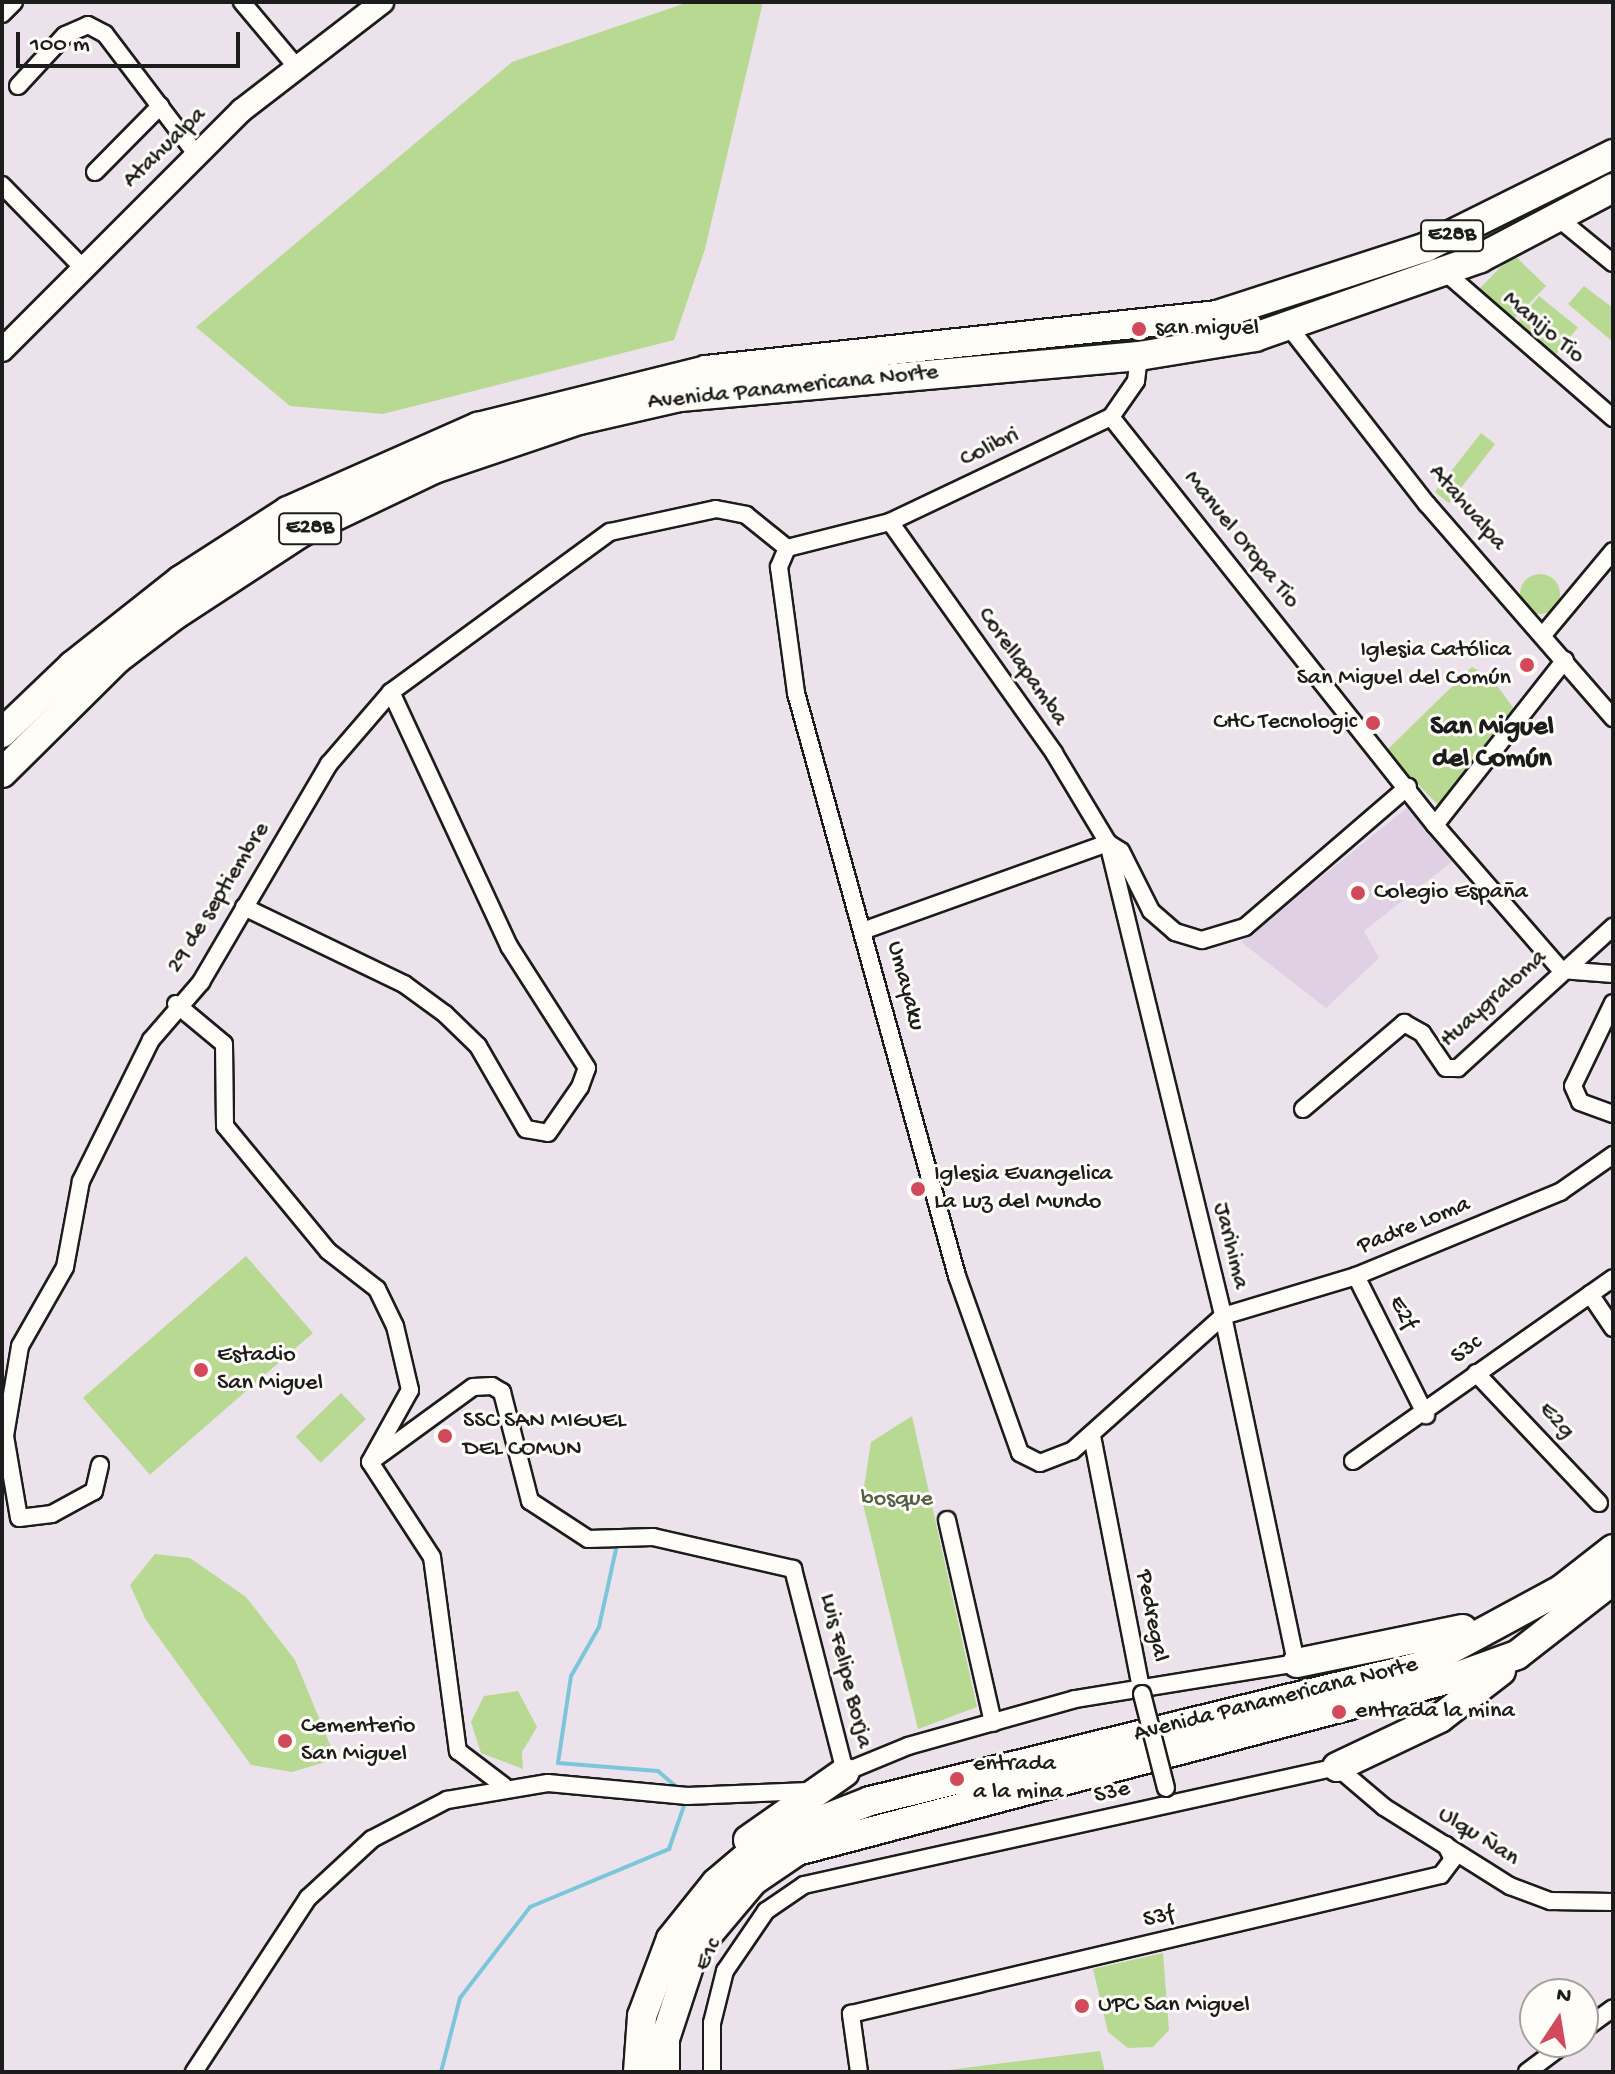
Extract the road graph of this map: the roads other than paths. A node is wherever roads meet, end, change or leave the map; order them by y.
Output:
1 (14, 2) edge
2 (242, 2) edge
3 (382, 2) edge
4 (2, 14) edge
5 (294, 64) junction
6 (18, 86) dead end
7 (160, 106) junction
8 (196, 154) junction
9 (1613, 154) edge
10 (95, 172) dead end
11 (2, 185) edge
12 (1613, 188) edge
13 (1558, 218) junction
14 (1613, 263) edge
15 (81, 266) junction
16 (1445, 272) junction
17 (1289, 327) junction
18 (2, 350) edge
19 (1139, 356) junction
20 (1111, 417) junction
21 (1613, 418) edge
22 (890, 522) junction
23 (787, 548) junction
24 (1613, 551) edge
25 (1543, 635) junction
26 (1565, 660) junction
27 (391, 692) junction
28 (1613, 718) edge
29 (2, 733) edge
30 (2, 773) edge
31 (1408, 787) junction
32 (1435, 825) junction
33 (1108, 843) junction
34 (244, 907) junction
35 (1613, 927) edge
36 (865, 930) junction
37 (1561, 970) junction
38 (1613, 974) edge
39 (1613, 1003) edge
40 (176, 1004) junction
41 (1303, 1109) dead end
42 (1613, 1114) edge
43 (1613, 1155) edge
44 (1356, 1276) junction
45 (1613, 1278) edge
46 (1590, 1294) junction
47 (1223, 1316) junction
48 (1613, 1328) edge
49 (1476, 1373) junction
50 (1426, 1415) junction
51 (1092, 1436) junction
52 (1353, 1461) dead end
53 (370, 1462) junction
54 (100, 1465) dead end
55 (1599, 1503) dead end
56 (947, 1520) dead end
57 (1613, 1549) edge
58 (1613, 1580) edge
59 (1502, 1616) junction
60 (1517, 1655) junction
61 (1296, 1663) junction
62 (1141, 1689) junction
63 (993, 1723) junction
64 (1337, 1767) junction
65 (845, 1772) junction
66 (504, 1786) junction
67 (809, 1791) junction
68 (1168, 1796) junction
69 (1446, 1845) junction
70 (733, 1867) junction
71 (804, 1885) joint
72 (1613, 1902) edge
73 (1546, 2058) edge
74 (194, 2072) edge
75 (638, 2072) edge
76 (665, 2072) edge
77 (712, 2072) edge
78 (859, 2072) edge
79 (1527, 2072) edge

1 - 4 street
2 - 5 street
3 - 5 street, Atahualpa
5 - 8 street, Atahualpa
6 - 7 street
7 - 8 street
7 - 10 street
8 - 15 street, Atahualpa
9 - 29 highway, Avenida Panamericana Norte / E28B
11 - 15 street
12 - 13 highway, Avenida Panamericana Norte / E28B
13 - 14 street
13 - 16 highway, Avenida Panamericana Norte / E28B
15 - 18 street, Atahualpa
16 - 17 highway, Avenida Panamericana Norte / E28B
16 - 21 street, Manijo Tio
17 - 19 highway, Avenida Panamericana Norte / E28B
17 - 25 street, Atahualpa
19 - 20 street
19 - 30 highway, Avenida Panamericana Norte / E28B
20 - 22 street, Colibri
20 - 31 street, Manuel Oropa Tio
22 - 23 street
22 - 33 street, Corellapamba
23 - 27 street, 29 de septiembre
23 - 36 street, Umayaku
24 - 25 street
25 - 26 street, Atahualpa
26 - 28 street, Atahualpa
26 - 32 street
27 - 34 street, 29 de septiembre
27 - 34 street
31 - 32 street, Manuel Oropa Tio
31 - 33 street
32 - 37 street, Manuel Oropa Tio
33 - 36 street
33 - 47 street, Jarihima
34 - 40 street, 29 de septiembre
35 - 37 street, Huaygraloma
36 - 51 street, Umayaku
37 - 38 street
37 - 41 street, Huaygraloma
39 - 42 street
40 - 53 street
40 - 54 street, 29 de septiembre
43 - 44 street, Padre Loma
44 - 47 street, Padre Loma
44 - 50 street, E2f
45 - 46 street, S3c
46 - 48 street
46 - 49 street, S3c
47 - 51 street, Umayaku
47 - 61 street, Jarihima
49 - 50 street, S3c
49 - 55 street, E2g
50 - 52 street, S3c
51 - 62 street, Pedregal
53 - 65 street, Luis Felipe Borja
53 - 66 street
56 - 63 street
57 - 59 highway, Avenida Panamericana Norte
58 - 60 highway, Avenida Panamericana Norte
59 - 61 highway
59 - 70 highway, Avenida Panamericana Norte
60 - 64 highway
60 - 76 highway, Avenida Panamericana Norte
61 - 62 street, Luis Felipe Borja
62 - 63 street, Luis Felipe Borja
62 - 68 street, Pedregal, bridge
63 - 65 street, Luis Felipe Borja
64 - 68 street, S3e
64 - 69 street, Ulqu Ñan
65 - 67 highway
66 - 67 street
66 - 74 street
67 - 70 highway
68 - 71 street, S3e
69 - 72 street, Ulqu Ñan
69 - 78 street, S3f
70 - 75 highway, Avenida Panamericana Norte
71 - 77 street, E1c
73 - 79 street

